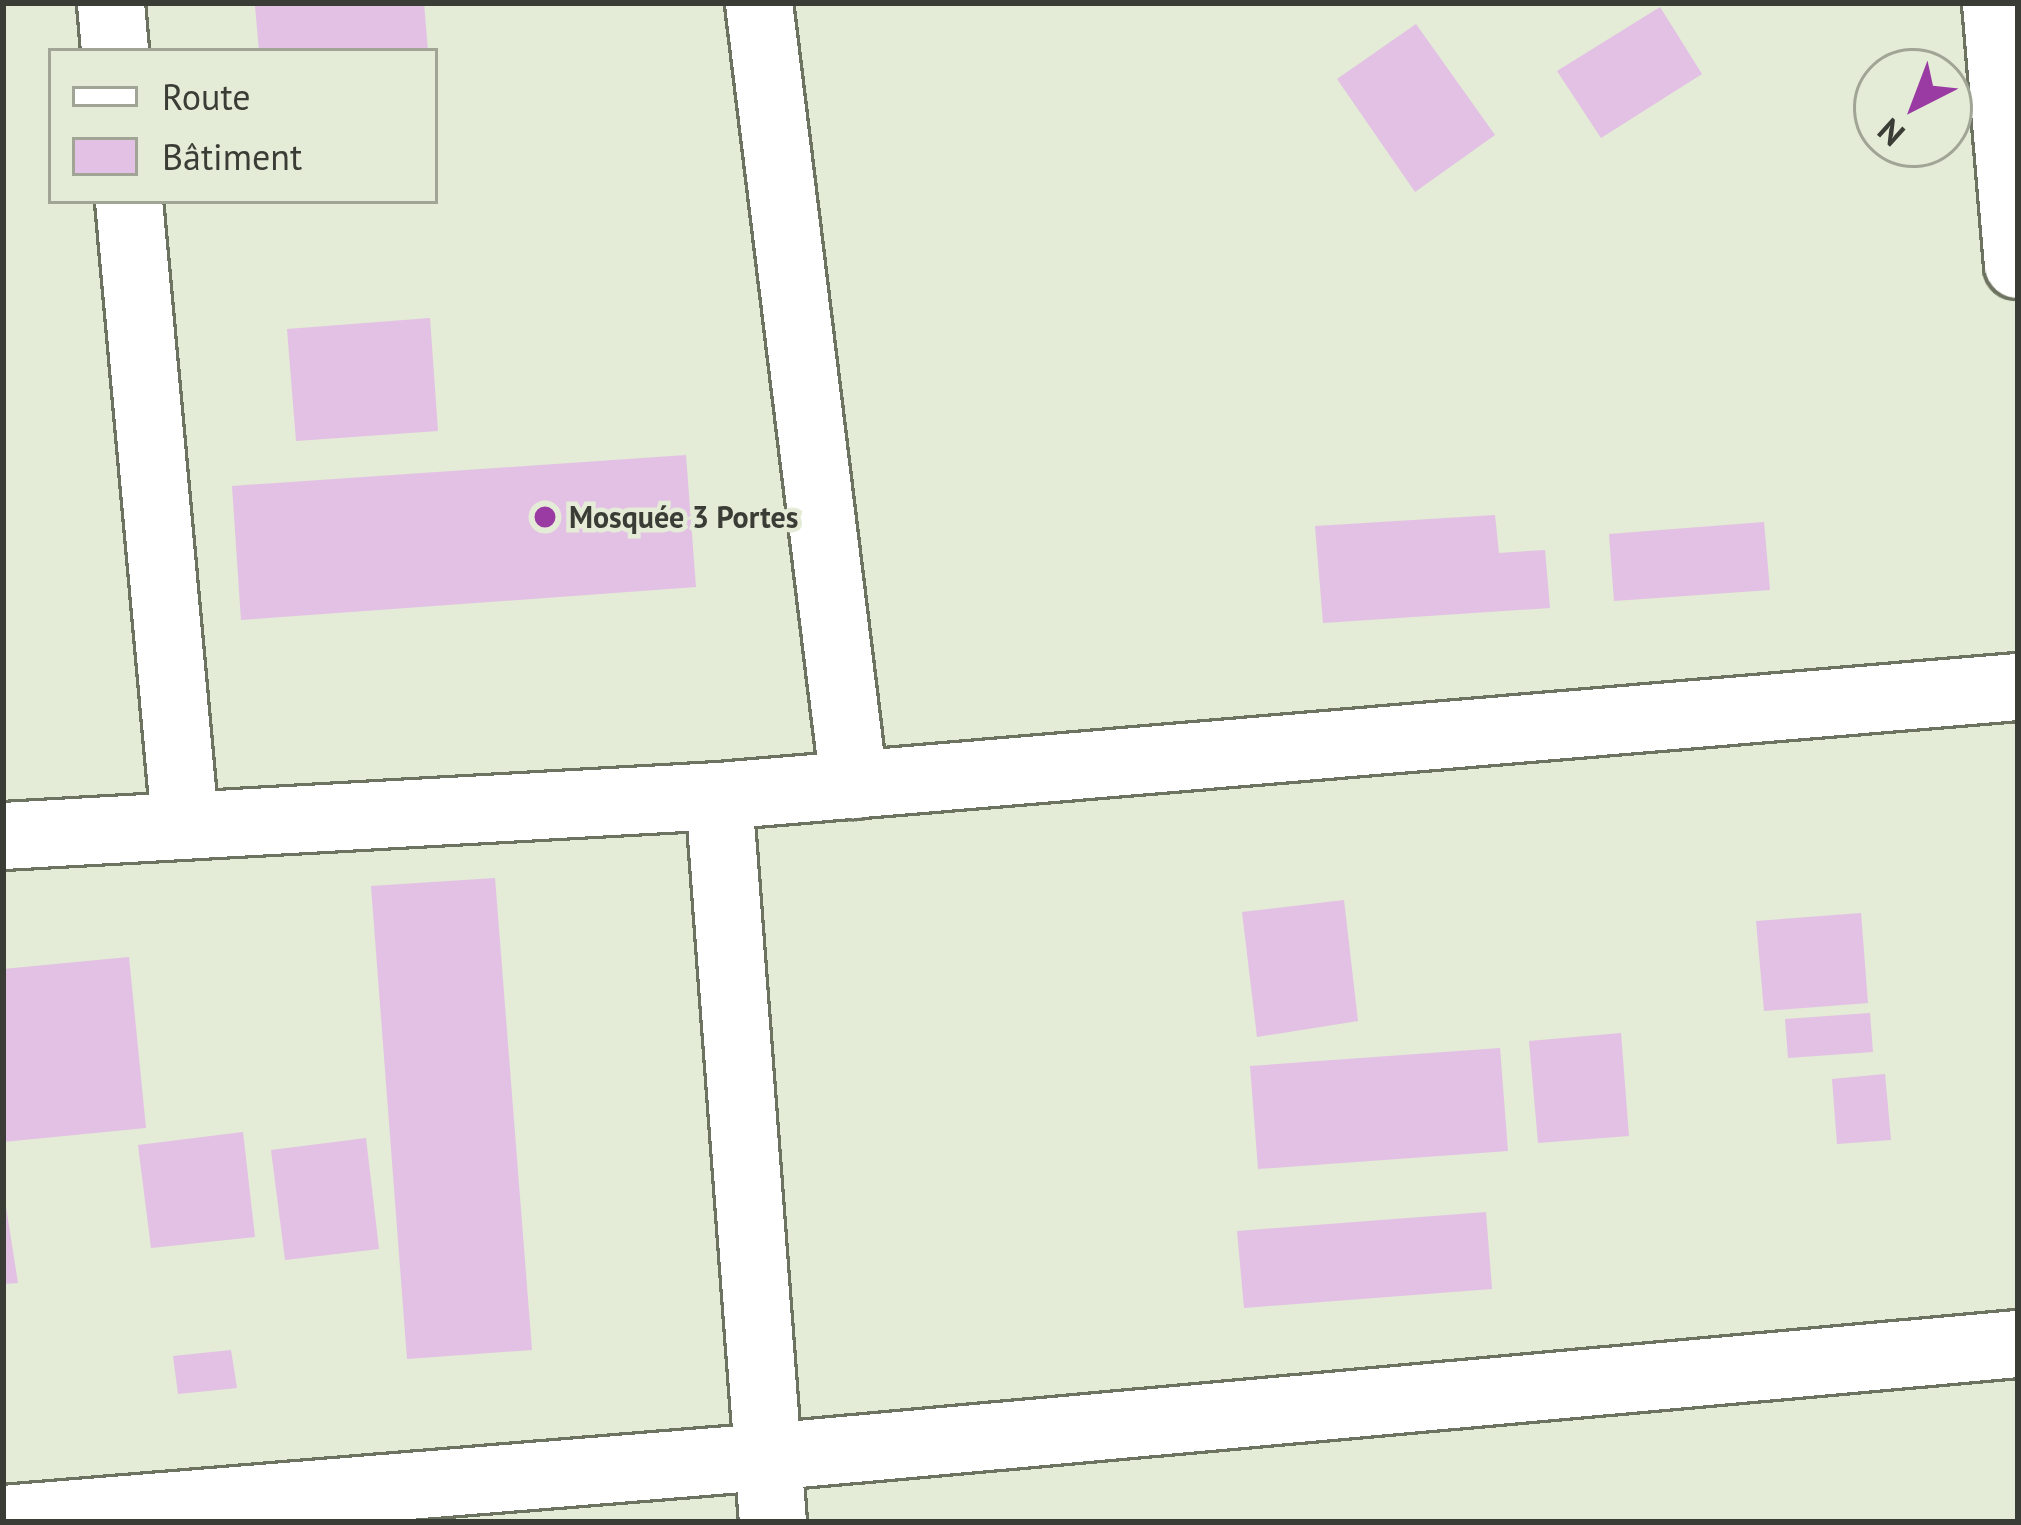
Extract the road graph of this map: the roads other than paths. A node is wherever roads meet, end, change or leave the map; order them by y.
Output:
1 (111, 3) edge
2 (759, 3) edge
3 (1996, 3) edge
4 (116, 48) edge
5 (129, 204) edge
6 (2018, 266) edge
7 (2018, 686) edge
8 (854, 784) junction
9 (719, 796) junction
10 (185, 822) junction
11 (3, 836) edge
12 (2018, 1344) edge
13 (766, 1457) junction
14 (3, 1519) edge
15 (773, 1522) edge

1 - 4 street
2 - 8 street
3 - 6 street
5 - 10 street
7 - 8 street
8 - 9 street
9 - 10 street
9 - 13 street
10 - 11 street
12 - 13 street
13 - 14 street
13 - 15 street

